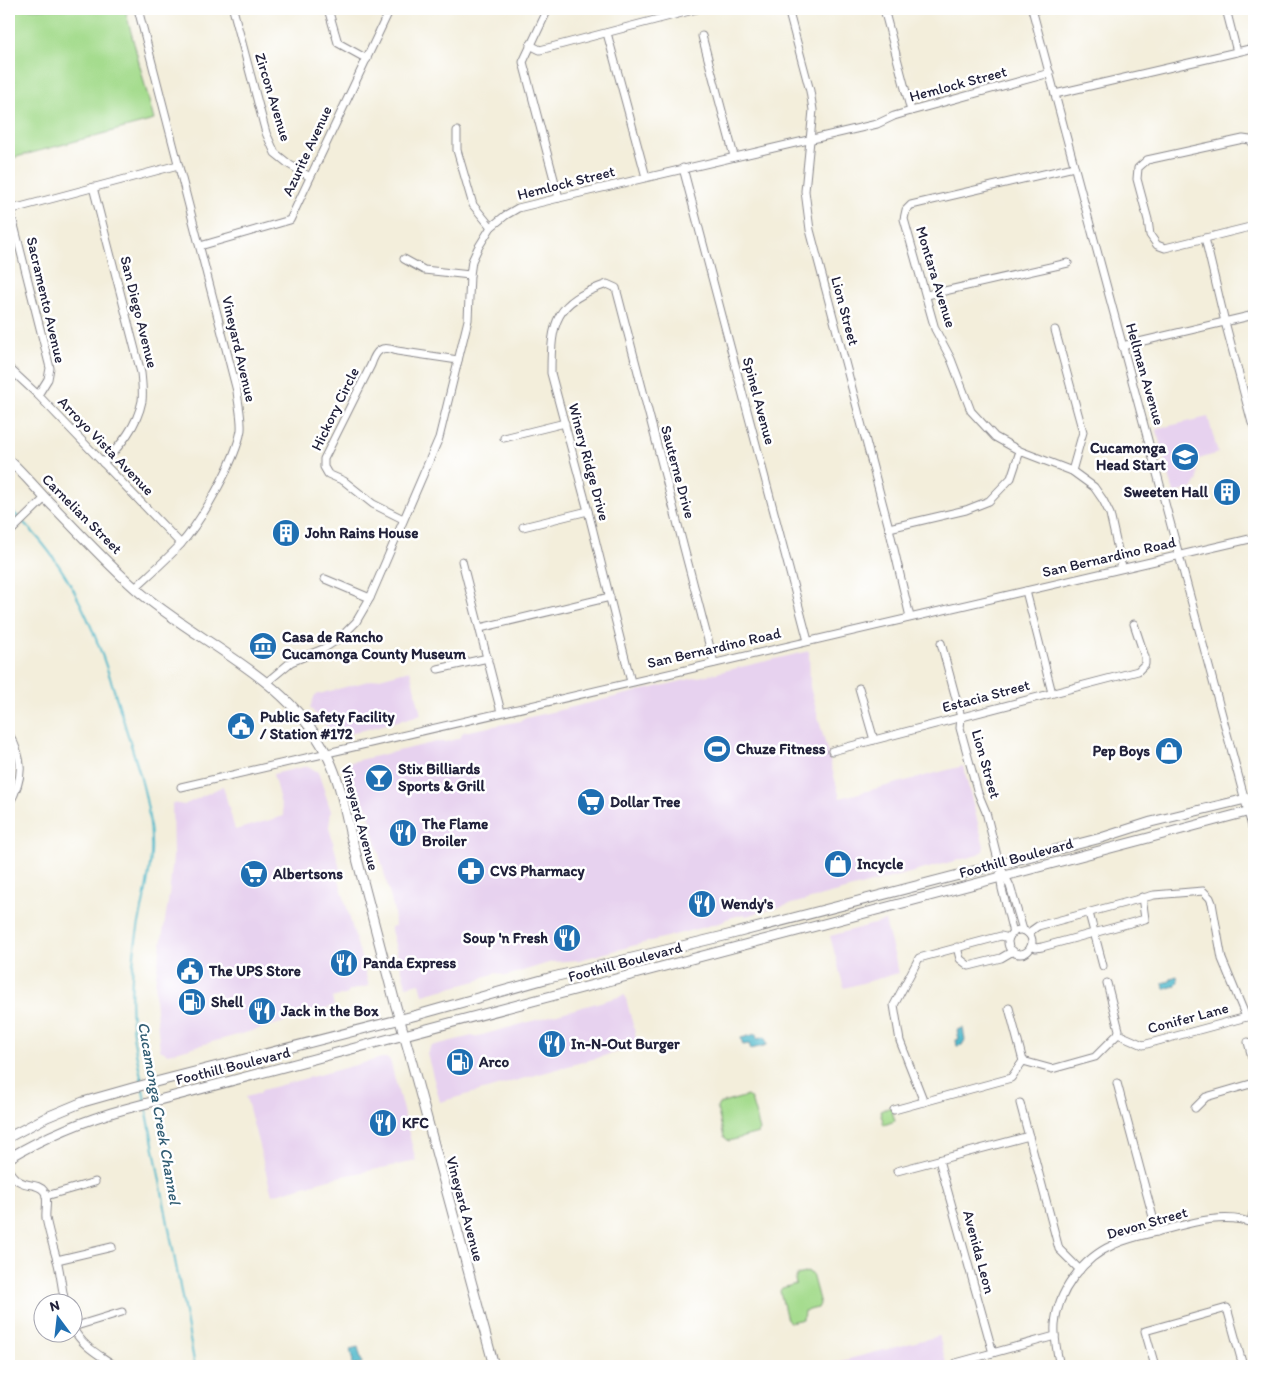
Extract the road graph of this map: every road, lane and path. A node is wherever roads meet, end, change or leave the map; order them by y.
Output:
1 (138, 9) edge
2 (232, 9) edge
3 (328, 9) edge
4 (390, 9) edge
5 (548, 9) edge
6 (696, 9) edge
7 (788, 9) edge
8 (884, 9) edge
9 (1032, 9) edge
10 (1226, 9) edge
11 (607, 33) junction
12 (702, 36) dead end
13 (530, 45) junction
14 (1254, 48) edge
15 (1237, 52) junction
16 (367, 59) junction
17 (1050, 73) junction
18 (1055, 94) junction
19 (911, 111) junction
20 (457, 131) dead end
21 (810, 138) junction
22 (1252, 143) edge
23 (734, 156) junction
24 (178, 165) junction
25 (1074, 167) junction
26 (683, 168) junction
27 (310, 177) junction
28 (646, 177) junction
29 (93, 187) junction
30 (559, 198) junction
31 (9, 210) edge
32 (1254, 226) edge
33 (491, 227) junction
34 (1205, 238) junction
35 (200, 246) junction
36 (404, 260) dead end
37 (1068, 262) dead end
38 (470, 275) junction
39 (616, 288) joint
40 (927, 295) junction
41 (1254, 315) edge
42 (1225, 322) junction
43 (1055, 330) dead end
44 (1122, 346) junction
45 (458, 360) junction
46 (9, 368) edge
47 (38, 395) junction
48 (565, 423) junction
49 (1252, 423) dead end
50 (504, 438) dead end
51 (1020, 451) junction
52 (9, 460) edge
53 (103, 462) junction
54 (1072, 471) junction
55 (45, 498) junction
56 (588, 511) junction
57 (403, 519) junction
58 (524, 527) dead end
59 (889, 528) junction
60 (9, 533) edge
61 (1254, 538) edge
62 (181, 544) junction
63 (1180, 555) junction
64 (462, 561) dead end
65 (1122, 568) junction
66 (325, 579) dead end
67 (135, 588) junction
68 (1026, 590) junction
69 (610, 597) junction
70 (370, 598) junction
71 (910, 617) junction
72 (1134, 624) dead end
73 (480, 628) junction
74 (808, 641) junction
75 (941, 643) dead end
76 (488, 658) junction
77 (714, 663) junction
78 (438, 669) dead end
79 (267, 682) junction
80 (632, 682) junction
81 (859, 688) dead end
82 (1052, 693) junction
83 (501, 712) junction
84 (961, 717) junction
85 (9, 734) edge
86 (874, 740) junction
87 (832, 751) dead end
88 (326, 752) junction
89 (181, 787) dead end
90 (1250, 798) edge
91 (9, 804) edge
92 (1251, 811) edge
93 (1254, 834) edge
94 (999, 864) junction
95 (1002, 876) junction
96 (1142, 897) junction
97 (1089, 913) junction
98 (1025, 932) junction
99 (1094, 934) junction
100 (1011, 935) junction
101 (1031, 946) junction
102 (957, 948) junction
103 (1013, 951) junction
104 (1103, 966) dead end
105 (1107, 983) dead end
106 (1009, 1008) dead end
107 (1254, 1015) edge
108 (1246, 1017) junction
109 (399, 1019) junction
110 (1118, 1034) junction
111 (404, 1036) junction
112 (1248, 1042) dead end
113 (1023, 1061) junction
114 (1254, 1065) edge
115 (1117, 1083) dead end
116 (1254, 1083) edge
117 (924, 1102) junction
118 (1020, 1103) dead end
119 (1195, 1108) dead end
120 (894, 1110) dead end
121 (1029, 1136) junction
122 (9, 1137) edge
123 (9, 1158) edge
124 (939, 1160) junction
125 (9, 1171) edge
126 (898, 1171) dead end
127 (95, 1182) dead end
128 (46, 1196) junction
129 (1254, 1209) edge
130 (1252, 1223) edge
131 (1157, 1232) junction
132 (112, 1247) dead end
133 (57, 1260) junction
134 (1080, 1270) junction
135 (62, 1292) edge
136 (122, 1312) dead end
137 (82, 1324) edge
138 (1055, 1336) junction
139 (82, 1340) edge
140 (993, 1353) junction
141 (956, 1363) dead end
142 (115, 1366) edge
143 (494, 1366) edge
144 (1060, 1366) edge
145 (1154, 1366) edge
146 (1243, 1366) edge

1 - 24 street, Vineyard Avenue
2 - 27 street, Zircon Avenue
3 - 16 street
4 - 16 street, Azurite Avenue
5 - 13 street
6 - 11 street
7 - 21 street, Lion Street
8 - 19 street
9 - 17 street, Hellman Avenue
10 - 15 street
11 - 13 street
11 - 28 street
12 - 23 street
13 - 30 street
14 - 15 street
15 - 18 street
16 - 27 street, Azurite Avenue
17 - 18 street, Hellman Avenue
17 - 19 street, Hemlock Street
18 - 25 street, Hellman Avenue
19 - 21 street, Hemlock Street
20 - 33 street
21 - 23 street, Hemlock Street
21 - 59 street, Lion Street
22 - 34 street
23 - 26 street, Hemlock Street
24 - 29 street
24 - 35 street, Vineyard Avenue
25 - 40 street, Montara Avenue
25 - 44 street, Hellman Avenue
26 - 28 street, Hemlock Street
26 - 74 street, Spinel Avenue
27 - 35 street, Azurite Avenue
28 - 30 street, Hemlock Street
29 - 31 street
29 - 53 street, San Diego Avenue
30 - 33 street, Hemlock Street
31 - 47 street, Sacramento Avenue
32 - 34 street
33 - 38 street, Hemlock Street
34 - 42 street
35 - 62 street, Vineyard Avenue
36 - 38 street
37 - 40 street
38 - 45 street, Hemlock Street
39 - 48 street, Winery Ridge Drive
39 - 77 street, Sauterne Drive
40 - 51 street, Montara Avenue
41 - 42 street
42 - 44 street
42 - 49 street
43 - 54 street
44 - 63 street, Hellman Avenue
45 - 57 street, Hemlock Street
45 - 57 street, Hickory Circle
46 - 47 street, Arroyo Vista Avenue
47 - 53 street, Arroyo Vista Avenue
48 - 50 street
48 - 56 street, Winery Ridge Drive
51 - 54 street, Montara Avenue
51 - 59 street
52 - 55 main road, Carnelian Street
53 - 62 street, Arroyo Vista Avenue
54 - 65 street, Montara Avenue
55 - 60 street
55 - 67 main road, Carnelian Street
56 - 58 street
56 - 69 street, Winery Ridge Drive
57 - 70 street, Hemlock Street
59 - 71 street, Lion Street
61 - 63 street, San Bernardino Road
62 - 67 street, Vineyard Avenue
63 - 65 street, San Bernardino Road
63 - 90 street, Hellman Avenue
64 - 73 street
65 - 68 street, San Bernardino Road
66 - 70 street
67 - 79 main road, Vineyard Avenue
68 - 71 street, San Bernardino Road
68 - 82 street
69 - 73 street
69 - 80 street, Winery Ridge Drive
70 - 79 street, Hemlock Street
71 - 74 street, San Bernardino Road
72 - 82 street, Estacia Street
73 - 76 street
74 - 77 street, San Bernardino Road
75 - 84 street, Lion Street
76 - 78 street
76 - 83 street
77 - 80 street, San Bernardino Road
79 - 88 main road, Vineyard Avenue
80 - 83 street, San Bernardino Road
81 - 86 street
82 - 84 street, Estacia Street
83 - 88 street, San Bernardino Road
84 - 86 street, Estacia Street
84 - 94 street, Lion Street
85 - 91 street
86 - 87 street, Estacia Street
88 - 89 street, San Bernardino Road
88 - 109 main road, Vineyard Avenue
90 - 92 street, Hellman Avenue
90 - 94 main road, Foothill Boulevard
92 - 93 street, Hellman Avenue
92 - 95 main road, Foothill Boulevard
94 - 95 street, Lion Street
94 - 109 main road, Foothill Boulevard
95 - 98 street
95 - 100 street
95 - 111 main road, Foothill Boulevard
96 - 97 street
96 - 99 street
96 - 108 street
97 - 98 street
97 - 99 street
98 - 100 street
98 - 101 street
99 - 101 street
99 - 104 street
100 - 102 street
100 - 103 street
101 - 103 street
102 - 103 street
102 - 117 street
105 - 110 street
106 - 113 street
107 - 108 street, Conifer Lane
108 - 110 street, Conifer Lane
109 - 111 main road, Vineyard Avenue
109 - 122 main road, Foothill Boulevard
110 - 113 street
111 - 123 main road, Foothill Boulevard
111 - 143 main road, Vineyard Avenue
112 - 114 street
113 - 117 street
115 - 131 street
116 - 119 street
117 - 120 street
118 - 121 street
121 - 124 street
121 - 134 street
124 - 126 street
124 - 140 street, Avenida Leon
125 - 128 street
127 - 128 street
128 - 133 street
129 - 130 street
130 - 131 street, Devon Street
131 - 134 street, Devon Street
132 - 133 street
133 - 135 street
134 - 138 street, Devon Street
136 - 137 street
138 - 140 street
138 - 144 street
139 - 142 street
140 - 141 street
145 - 146 street

